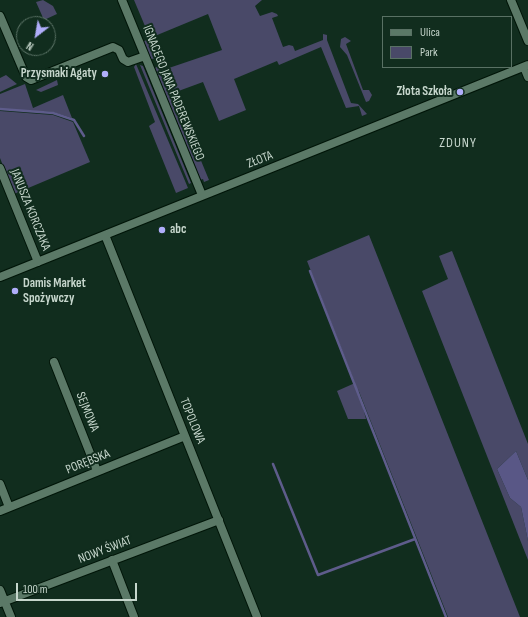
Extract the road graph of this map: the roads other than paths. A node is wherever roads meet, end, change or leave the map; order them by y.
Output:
1 (122, 0) edge
2 (511, 0) edge
3 (0, 16) edge
4 (528, 41) edge
5 (145, 56) junction
6 (526, 66) edge
7 (528, 77) edge
8 (0, 168) edge
9 (202, 196) junction
10 (105, 235) junction
11 (38, 262) junction
12 (0, 277) edge
13 (54, 362) dead end
14 (185, 436) junction
15 (97, 471) junction
16 (0, 484) edge
17 (9, 507) junction
18 (0, 511) edge
19 (219, 520) junction
20 (112, 560) junction
21 (0, 590) edge
22 (2, 602) edge
23 (11, 617) edge
24 (134, 617) edge
25 (257, 617) edge

1 - 5 street, IGNACEGO JANA PADEREWSKIEGO
2 - 4 street
3 - 5 street
5 - 9 street, IGNACEGO JANA PADEREWSKIEGO
6 - 7 street
6 - 9 street, ZŁOTA
8 - 11 street, JANUSZA KORCZAKA
9 - 10 street, ZŁOTA
10 - 11 street, ZŁOTA
10 - 14 street, TOPOLOWA
11 - 12 street, ZŁOTA
13 - 15 street, SEJMOWA
14 - 15 street, PORĘBSKA
14 - 19 street, TOPOLOWA
15 - 17 street, PORĘBSKA
16 - 17 street
17 - 18 street, PORĘBSKA
19 - 20 street, NOWY ŚWIAT
19 - 25 street, TOPOLOWA
20 - 22 street, NOWY ŚWIAT
20 - 24 street
21 - 22 street
22 - 23 street

